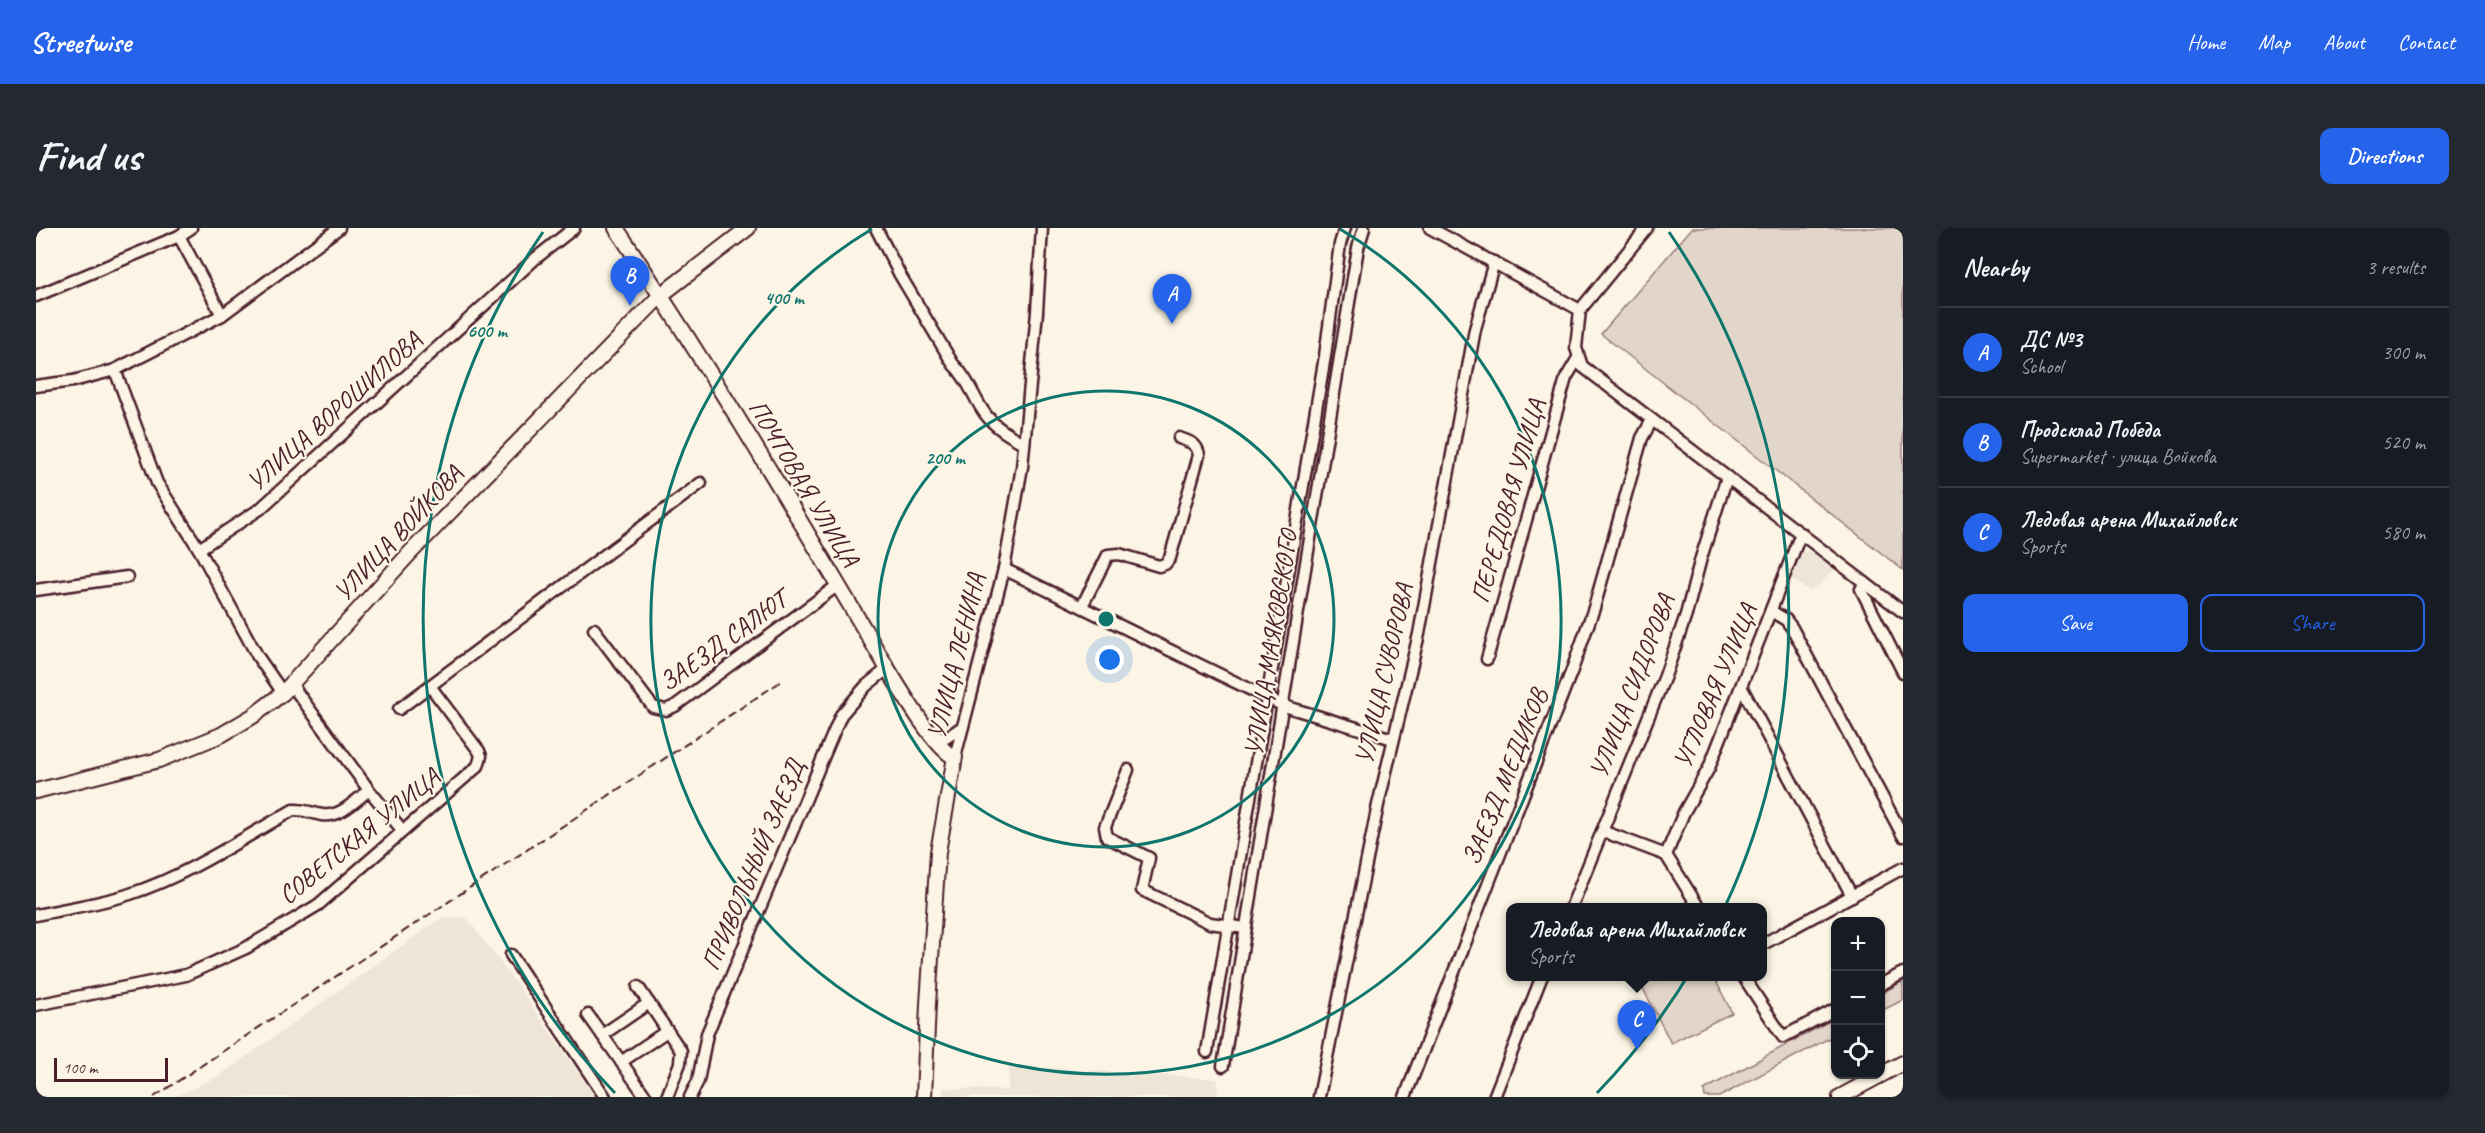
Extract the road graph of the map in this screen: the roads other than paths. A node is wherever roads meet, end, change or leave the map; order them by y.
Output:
1 (191, 228) edge
2 (339, 228) edge
3 (574, 228) edge
4 (616, 228) edge
5 (748, 228) edge
6 (876, 228) edge
7 (1042, 228) edge
8 (1345, 228) edge
9 (1364, 228) edge
10 (1430, 228) edge
11 (1647, 228) edge
12 (179, 236) junction
13 (1494, 262) junction
14 (661, 295) junction
15 (36, 296) edge
16 (1580, 309) junction
17 (222, 315) junction
18 (1578, 358) junction
19 (115, 370) junction
20 (36, 386) edge
21 (1652, 420) junction
22 (1179, 438) dead end
23 (1023, 443) junction
24 (1727, 477) junction
25 (701, 483) dead end
26 (1801, 533) junction
27 (199, 549) junction
28 (1004, 569) junction
29 (128, 577) dead end
30 (1865, 583) junction
31 (838, 585) junction
32 (36, 590) edge
33 (1082, 606) junction
34 (1771, 611) junction
35 (1903, 612) edge
36 (594, 629) dead end
37 (1487, 659) dead end
38 (887, 669) junction
39 (1903, 672) edge
40 (430, 686) junction
41 (1742, 688) junction
42 (287, 689) junction
43 (1266, 697) junction
44 (1284, 706) junction
45 (399, 709) dead end
46 (963, 727) junction
47 (930, 734) junction
48 (1393, 739) junction
49 (955, 758) junction
50 (1128, 770) dead end
51 (369, 790) junction
52 (36, 791) edge
53 (403, 831) junction
54 (1602, 831) junction
55 (1903, 836) edge
56 (1666, 855) junction
57 (1903, 868) edge
58 (1852, 896) junction
59 (1573, 903) edge
60 (1696, 903) edge
61 (36, 915) edge
62 (1227, 926) junction
63 (1245, 928) junction
64 (1767, 942) edge
65 (511, 955) dead end
66 (1903, 973) edge
67 (1540, 981) edge
68 (1746, 981) edge
69 (1885, 983) edge
70 (638, 987) dead end
71 (649, 1003) junction
72 (36, 1005) edge
73 (1831, 1012) edge
74 (588, 1015) dead end
75 (667, 1030) junction
76 (602, 1035) junction
77 (1207, 1052) dead end
78 (621, 1062) junction
79 (1903, 1063) edge
80 (1223, 1066) dead end
81 (605, 1097) edge
82 (646, 1097) edge
83 (667, 1097) edge
84 (690, 1097) edge
85 (924, 1097) edge
86 (1320, 1097) edge
87 (1405, 1097) edge
88 (1494, 1097) edge
89 (1840, 1097) edge

1 - 12 street
2 - 17 street
3 - 27 street, УЛИЦА ВОРОШИЛОВА
4 - 14 main road, ПОЧТОВАЯ УЛИЦА
5 - 14 main road, УЛИЦА ВОЙКОВА
6 - 23 street
7 - 23 street, УЛИЦА ЛЕНИНА
8 - 43 street, УЛИЦА МАЯКОВСКОГО
9 - 44 street, УЛИЦА МАЯКОВСКОГО
10 - 13 street
11 - 16 street
12 - 15 street
12 - 17 street
13 - 16 street
13 - 48 street, УЛИЦА СУВОРОВА
14 - 31 main road, ПОЧТОВАЯ УЛИЦА
14 - 42 main road, УЛИЦА ВОЙКОВА
16 - 18 street
17 - 19 street
18 - 21 street
18 - 37 street, ПЕРЕДОВАЯ УЛИЦА
19 - 20 street
19 - 27 street
21 - 24 street
21 - 87 street, ЗАЕЗД МЕДИКОВ
22 - 33 street
23 - 28 street, УЛИЦА ЛЕНИНА
24 - 26 street
24 - 54 street, УЛИЦА СИДОРОВА
25 - 40 street
26 - 30 street
26 - 34 street, УГЛОВАЯ УЛИЦА
27 - 42 street
28 - 33 street
28 - 46 street, УЛИЦА ЛЕНИНА
29 - 32 street
30 - 35 street
30 - 39 street
31 - 36 street, ЗАЕЗД САЛЮТ
31 - 38 main road, ПОЧТОВАЯ УЛИЦА
33 - 43 street
34 - 41 street, УГЛОВАЯ УЛИЦА
34 - 55 street
38 - 47 main road, ПОЧТОВАЯ УЛИЦА
38 - 84 street, ПРИВОЛЬНЫЙ ЗАЕЗД
40 - 45 street
40 - 53 street, СОВЕТСКАЯ УЛИЦА
41 - 56 street, УГЛОВАЯ УЛИЦА
41 - 58 street
42 - 51 street
42 - 52 main road, УЛИЦА ВОЙКОВА
43 - 44 street
43 - 62 street, УЛИЦА МАЯКОВСКОГО
44 - 48 street
44 - 63 street, УЛИЦА МАЯКОВСКОГО
46 - 47 street
46 - 49 street, УЛИЦА ЛЕНИНА
47 - 49 main road, ПОЧТОВАЯ УЛИЦА
48 - 86 street, УЛИЦА СУВОРОВА
49 - 85 main road, УЛИЦА ЛЕНИНА
50 - 62 street
51 - 53 street
51 - 61 street
53 - 72 street, СОВЕТСКАЯ УЛИЦА
54 - 56 street
54 - 59 street, УЛИЦА СИДОРОВА
56 - 60 street
57 - 58 street
58 - 64 street
62 - 63 street
62 - 77 street, УЛИЦА МАЯКОВСКОГО
63 - 80 street, УЛИЦА МАЯКОВСКОГО
65 - 81 street
66 - 69 street
67 - 88 street
68 - 73 street
70 - 71 street
71 - 75 street
71 - 76 street
74 - 76 street
75 - 78 street
75 - 83 street
76 - 78 street
78 - 82 street
79 - 89 main road

